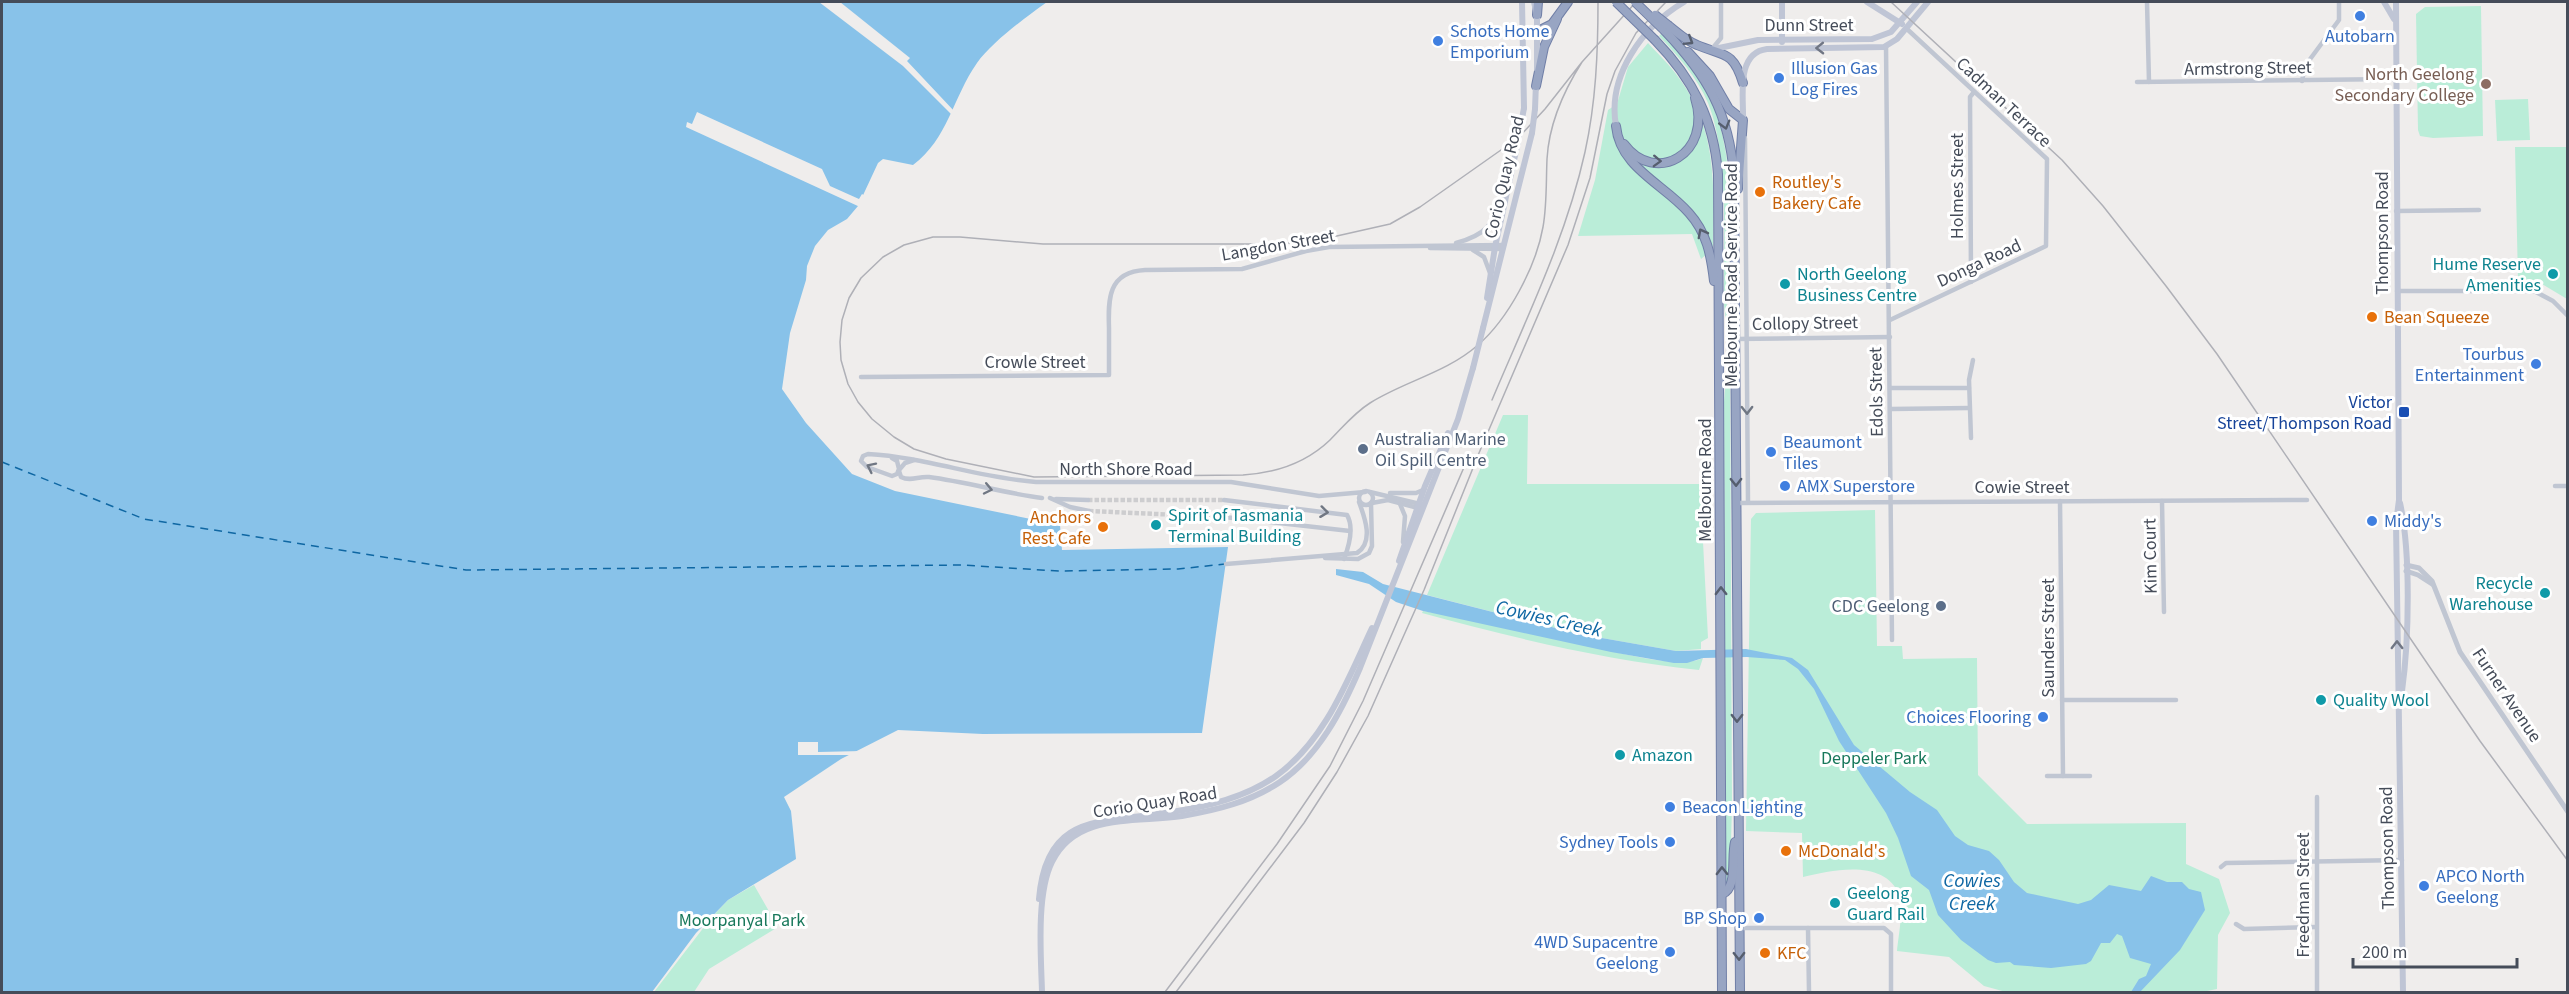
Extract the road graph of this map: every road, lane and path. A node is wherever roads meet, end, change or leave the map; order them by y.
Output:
1 (1522, 2) edge
2 (1536, 2) edge
3 (1568, 2) edge
4 (1617, 2) edge
5 (1636, 2) edge
6 (1684, 2) edge
7 (1721, 2) edge
8 (1782, 2) edge
9 (1917, 2) edge
10 (1928, 2) edge
11 (2147, 2) edge
12 (2339, 2) edge
13 (2384, 2) edge
14 (2396, 2) edge
15 (2402, 2) edge
16 (1870, 3) edge
17 (1537, 15) joint
18 (1557, 19) junction
19 (2396, 19) junction
20 (1900, 22) junction
21 (1667, 28) junction
22 (1907, 28) junction
23 (1522, 31) junction
24 (1538, 31) junction
25 (1882, 36) junction
26 (1782, 39) junction
27 (1674, 40) junction
28 (1886, 46) junction
29 (1712, 49) junction
30 (1782, 49) junction
31 (1686, 76) junction
32 (2396, 79) junction
33 (2302, 81) junction
34 (2137, 82) dead end
35 (2149, 82) junction
36 (1743, 83) junction
37 (1536, 86) junction
38 (1974, 92) junction
39 (1743, 120) junction
40 (1616, 126) junction
41 (1512, 173) junction
42 (2479, 210) dead end
43 (2396, 211) junction
44 (1734, 212) junction
45 (1446, 246) junction
46 (2046, 246) joint
47 (1495, 247) junction
48 (1504, 247) junction
49 (1471, 249) junction
50 (1490, 273) junction
51 (1121, 278) joint
52 (1971, 282) junction
53 (2397, 291) junction
54 (1719, 309) junction
55 (2568, 316) edge
56 (1890, 320) junction
57 (1483, 328) junction
58 (1890, 337) junction
59 (1719, 339) junction
60 (1735, 339) junction
61 (1746, 339) junction
62 (1972, 360) dead end
63 (861, 377) dead end
64 (1469, 383) junction
65 (1891, 388) junction
66 (1969, 388) junction
67 (1891, 408) junction
68 (1969, 408) junction
69 (1971, 438) dead end
70 (892, 458) junction
71 (920, 460) junction
72 (899, 471) junction
73 (1425, 486) junction
74 (2555, 486) dead end
75 (2568, 486) edge
76 (1368, 492) junction
77 (1381, 493) junction
78 (1333, 496) junction
79 (1042, 498) dead end
80 (1088, 500) tunnel mouth
81 (1224, 500) tunnel mouth
82 (2307, 500) dead end
83 (2399, 500) junction
84 (1892, 501) junction
85 (2060, 501) junction
86 (2162, 501) junction
87 (1359, 502) junction
88 (1748, 502) junction
89 (1372, 503) junction
90 (1737, 503) junction
91 (1400, 504) junction
92 (1421, 507) junction
93 (1089, 511) tunnel mouth
94 (1224, 517) tunnel mouth
95 (1350, 531) junction
96 (1403, 545) junction
97 (1345, 556) junction
98 (1226, 564) dead end
99 (2397, 568) junction
100 (2406, 568) junction
101 (1394, 578) junction
102 (2164, 612) dead end
103 (1893, 640) dead end
104 (2062, 700) junction
105 (2176, 700) dead end
106 (2400, 703) junction
107 (2047, 776) dead end
108 (2063, 776) junction
109 (2090, 776) dead end
110 (2317, 797) dead end
111 (2568, 812) edge
112 (1737, 834) junction
113 (2402, 860) junction
114 (2317, 861) junction
115 (2221, 867) dead end
116 (1722, 894) junction
117 (2236, 924) dead end
118 (2316, 927) junction
119 (1739, 928) junction
120 (1808, 928) junction
121 (1042, 993) edge
122 (1722, 993) edge
123 (1740, 993) edge
124 (1809, 993) edge
125 (1891, 993) edge
126 (2317, 993) edge
127 (2403, 993) edge

1 - 23 main road, Corio Quay Road
2 - 17 highway
3 - 18 highway
4 - 31 highway, Melbourne Road, bridge
5 - 21 highway, bridge
6 - 40 main road
7 - 29 street
8 - 26 main road
9 - 20 main road
10 - 22 main road
11 - 35 street
12 - 33 street
13 - 19 main road
14 - 19 main road, Thompson Road
15 - 19 main road
16 - 20 main road
17 - 24 main road, Corio Quay Road
18 - 24 highway
18 - 37 highway
19 - 32 main road, Thompson Road
20 - 22 main road
20 - 25 main road
21 - 27 highway, Melbourne Road
21 -> 29 highway
22 - 28 main road
22 - 38 street, Cadman Terrace
23 - 24 main road
23 - 41 main road, Corio Quay Road, bridge
24 - 37 main road, Corio Quay Road
25 - 26 main road, Dunn Street
25 - 28 main road, Edols Street
26 - 29 main road, Dunn Street
26 - 30 main road
27 - 39 highway
27 -> 44 highway, Melbourne Road
28 -> 30 main road, Dunn Street
28 - 56 street, Edols Street
29 - 36 highway
30 - 36 main road, Dunn Street
40 -> 31 highway
31 - 54 highway, Melbourne Road
32 - 33 street, Armstrong Street
32 - 43 main road, Thompson Road
33 - 35 street, Armstrong Street
34 - 35 street, Armstrong Street
36 - 39 main road, Melbourne Road Service Road
37 - 48 main road, Corio Quay Road, bridge
38 - 46 street, Cadman Terrace
38 - 52 street, Holmes Street
39 - 44 highway
39 - 61 street, Melbourne Road Service Road
54 -> 40 highway
41 - 45 street
41 - 47 main road, Corio Quay Road
42 - 43 street
43 - 53 main road, Thompson Road
44 - 60 highway, Melbourne Road
45 - 47 street, Langdon Street
45 - 49 street, Langdon Street
45 - 51 street, Langdon Street
46 - 52 street, Donga Road
47 - 48 street, Langdon Street
47 - 49 street, Langdon Street
47 - 50 main road, Corio Quay Road
48 - 57 main road, Corio Quay Road
49 - 50 street
50 - 57 main road, Corio Quay Road
51 - 63 street, Crowle Street
52 - 56 street, Donga Road
53 - 55 street
53 - 83 main road, Thompson Road
54 - 59 highway, Melbourne Road
56 - 58 street, Edols Street
57 - 64 main road, Corio Quay Road, bridge
58 - 61 street, Collopy Street
58 - 65 street, Edols Street
59 - 60 highway, Collopy Street
116 -> 59 highway, Melbourne Road
60 - 61 street, Collopy Street
60 -> 90 highway, Melbourne Road
61 -> 88 street, Melbourne Road Service Road
62 - 66 street
64 - 73 main road, Corio Quay Road
64 - 92 main road, Corio Quay Road
65 - 66 street
65 - 67 street, Edols Street
66 - 68 street
67 - 68 street
67 - 84 street, Edols Street
68 - 69 street
70 - 71 street, North Shore Road
70 - 72 street
72 -> 70 street, North Shore Road
71 - 72 street
71 - 78 street, North Shore Road
72 -> 79 street
73 - 77 street, North Shore Road
73 - 92 main road, Corio Quay Road
74 - 75 street
76 - 77 street, North Shore Road
76 - 78 street, North Shore Road
76 - 87 street
76 - 89 street
77 - 92 street, North Shore Road
78 - 87 street, North Shore Road
80 - 93 street
81 -> 95 street
82 - 86 street, Cowie Street
83 - 99 main road, Thompson Road
83 - 100 main road, Thompson Road
84 - 85 street, Cowie Street
84 - 88 street, Cowie Street
84 - 103 street, Edols Street
85 - 86 street, Cowie Street
85 - 104 street, Saunders Street
86 - 102 street, Kim Court
87 - 89 street, North Shore Road
87 - 97 street
88 - 90 street, Cowie Street
89 - 91 street, North Shore Road
89 - 97 street
90 -> 112 highway, Melbourne Road
91 - 92 street, North Shore Road
91 - 96 street
92 - 96 main road, Corio Quay Road
92 - 101 main road, Corio Quay Road
94 - 95 street
95 - 97 street
96 - 101 main road, Corio Quay Road
97 - 98 street
99 - 100 main road
106 -> 99 main road, Thompson Road
100 - 106 main road, Thompson Road
100 - 111 street, Furner Avenue
101 - 121 main road, Corio Quay Road
104 - 105 street
104 - 108 street, Saunders Street
106 - 113 main road, Thompson Road
107 - 108 street
108 - 109 street
110 - 114 street, Freedman Street
112 - 116 highway
112 - 119 highway, Melbourne Road
113 - 114 street
113 - 127 main road, Thompson Road
114 - 115 street
114 - 118 street, Freedman Street
116 - 122 highway, Melbourne Road
117 - 118 street
118 - 126 street, Freedman Street
119 - 120 street
119 -> 123 highway, Melbourne Road
120 - 124 street
120 - 125 street

